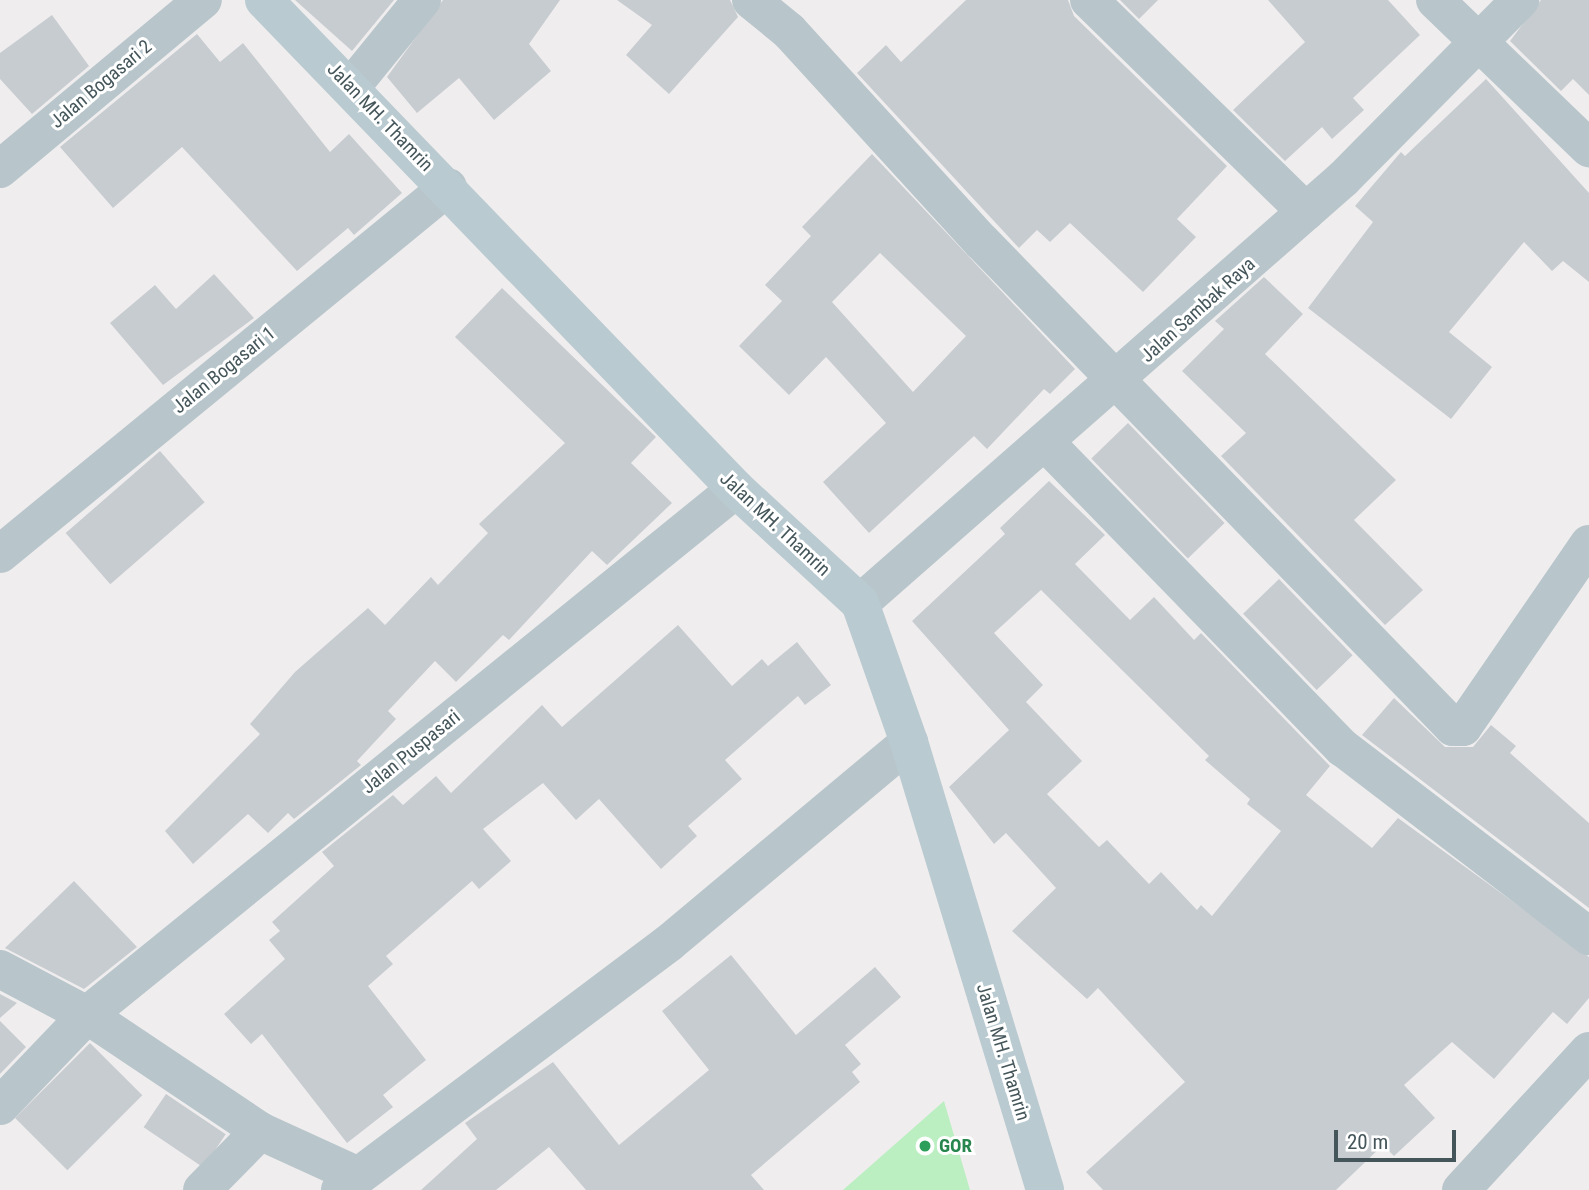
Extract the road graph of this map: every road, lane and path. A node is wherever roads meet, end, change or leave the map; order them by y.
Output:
1 (203, 0) edge
2 (264, 0) edge
3 (422, 0) edge
4 (751, 0) edge
5 (1089, 0) edge
6 (1435, 0) edge
7 (1520, 0) edge
8 (1480, 43) junction
9 (352, 86) junction
10 (1589, 148) edge
11 (0, 169) edge
12 (448, 187) junction
13 (1306, 212) junction
14 (1117, 382) junction
15 (1046, 443) junction
16 (736, 489) junction
17 (1589, 544) edge
18 (0, 554) edge
19 (860, 603) junction
20 (909, 742) junction
21 (1589, 936) edge
22 (0, 969) edge
23 (87, 1015) junction
24 (1581, 1074) edge
25 (0, 1106) edge
26 (260, 1131) junction
27 (347, 1182) edge
28 (202, 1190) edge
29 (1045, 1190) edge
30 (1461, 1190) edge

1 - 11 street, Jalan Bogasari 2
2 - 9 main road, Jalan MH. Thamrin
3 - 9 street
4 - 14 street
5 - 13 street
6 - 8 street
7 - 8 street, Jalan Sambak Raya
8 - 10 street
8 - 13 street, Jalan Sambak Raya
9 - 12 main road, Jalan MH. Thamrin
12 - 16 main road, Jalan MH. Thamrin
12 - 18 street, Jalan Bogasari 1
13 - 14 street, Jalan Sambak Raya
14 - 15 street, Jalan Sambak Raya
14 - 17 street
15 - 19 street, Jalan Sambak Raya
15 - 21 street
16 - 19 main road, Jalan MH. Thamrin
16 - 23 street, Jalan Puspasari
19 - 20 main road, Jalan MH. Thamrin
20 - 27 street
20 - 29 main road, Jalan MH. Thamrin
22 - 23 street
23 - 25 street, Jalan Puspasari
23 - 26 street
24 - 30 street
26 - 27 street
26 - 28 street

